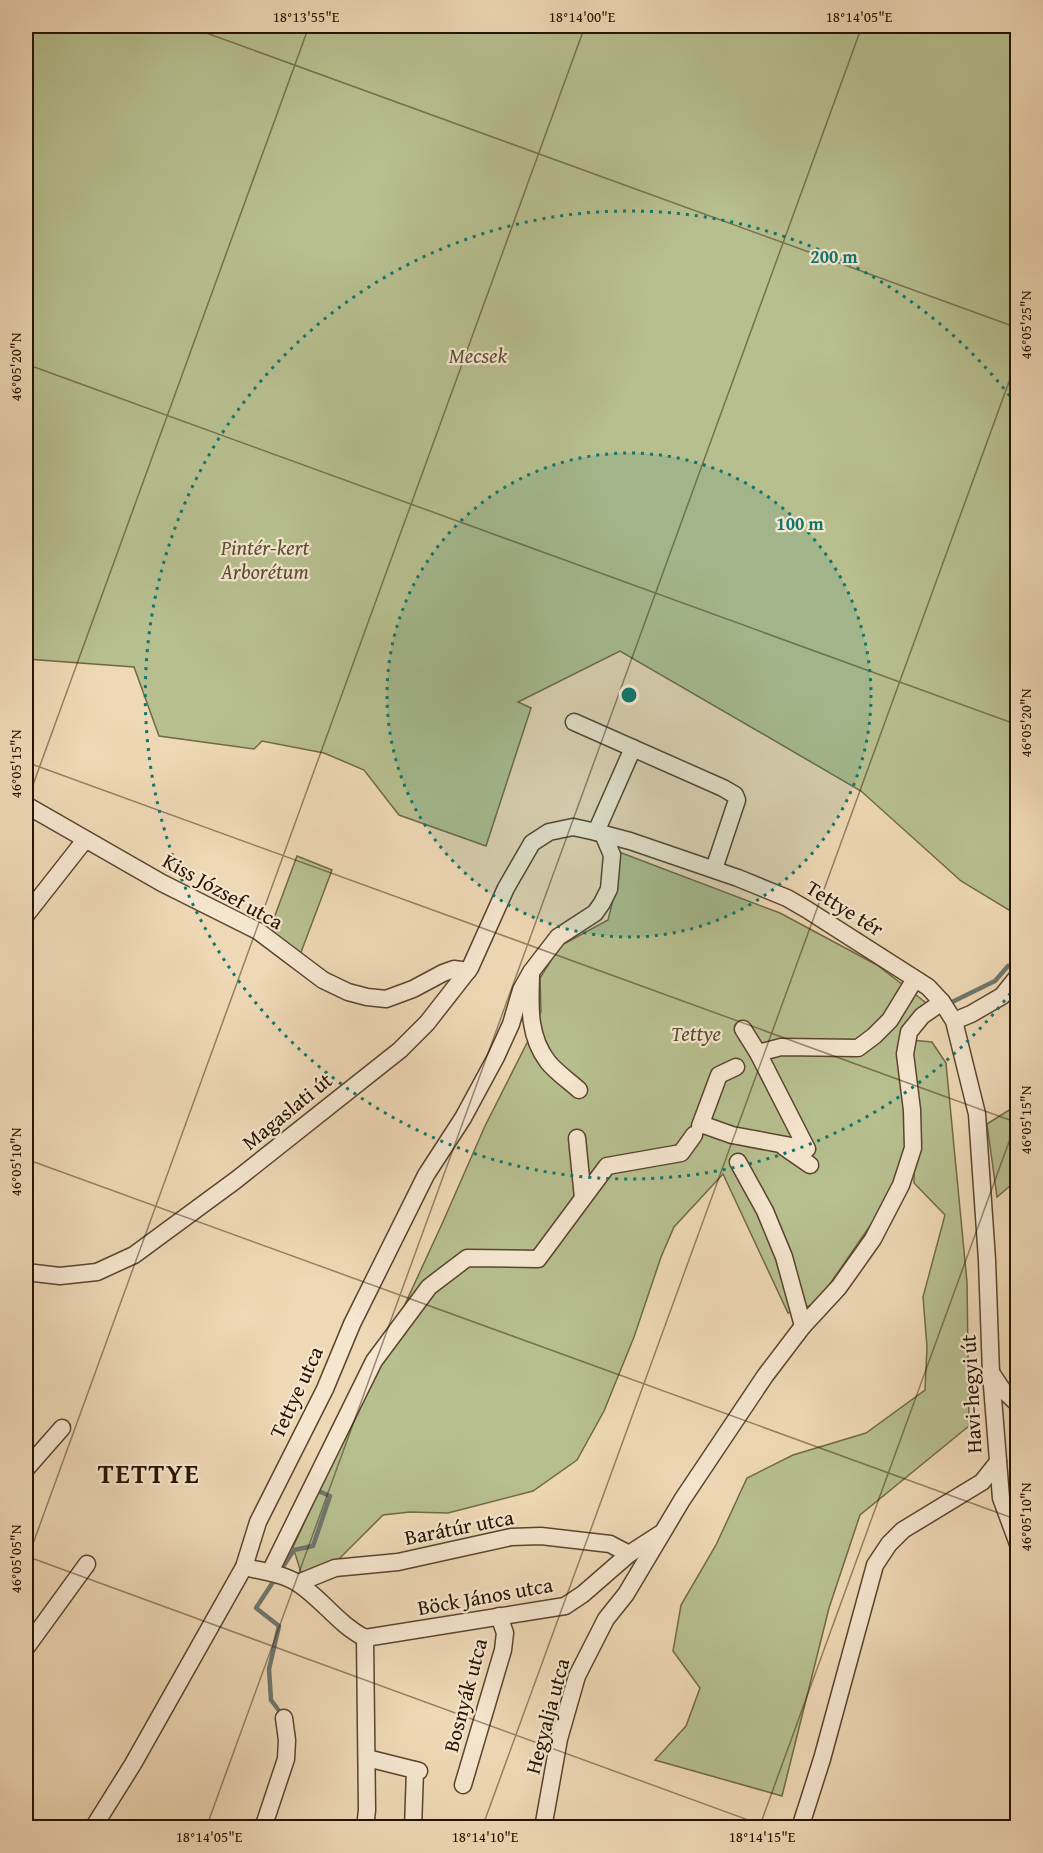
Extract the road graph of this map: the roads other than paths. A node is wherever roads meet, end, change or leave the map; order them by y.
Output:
1 (574, 722) dead end
2 (633, 748) junction
3 (26, 805) edge
4 (599, 833) junction
5 (85, 840) junction
6 (714, 869) junction
7 (506, 888) joint
8 (26, 915) edge
9 (468, 971) junction
10 (531, 972) junction
11 (1017, 976) edge
12 (915, 978) junction
13 (937, 1005) junction
14 (954, 1021) junction
15 (743, 1029) dead end
16 (758, 1053) junction
17 (736, 1067) dead end
18 (579, 1090) dead end
19 (698, 1128) junction
20 (578, 1138) dead end
21 (778, 1143) junction
22 (738, 1162) dead end
23 (810, 1165) dead end
24 (583, 1198) junction
25 (26, 1272) edge
26 (803, 1326) junction
27 (992, 1373) junction
28 (1017, 1404) edge
29 (62, 1428) dead end
30 (998, 1462) junction
31 (26, 1469) edge
32 (665, 1530) junction
33 (1017, 1544) edge
34 (629, 1554) junction
35 (87, 1564) dead end
36 (244, 1567) junction
37 (281, 1577) junction
38 (499, 1616) junction
39 (365, 1638) junction
40 (26, 1648) edge
41 (284, 1718) dead end
42 (367, 1758) junction
43 (463, 1785) dead end
44 (93, 1827) edge
45 (264, 1827) edge
46 (365, 1827) edge
47 (413, 1827) edge
48 (543, 1827) edge
49 (801, 1827) edge

1 - 2 street
2 - 4 street
2 - 6 street
3 - 5 street, Kiss József utca
4 - 6 street, Tettye tér
4 - 7 street, Tettye tér
4 - 10 street
5 - 8 street
5 - 9 street, Kiss József utca
6 - 12 street, Tettye tér
7 - 9 street, Magaslati út
9 - 25 street, Magaslati út
10 - 18 street
10 - 36 street, Tettye utca
11 - 14 street
12 - 13 street, Tettye tér
12 - 16 street
13 - 14 street, Havi-hegyi út
13 - 26 street, Böck János utca
14 - 27 street, Havi-hegyi út
15 - 16 street
16 - 21 street
17 - 19 street
19 - 21 street
19 - 24 street
20 - 24 street
21 - 23 street
22 - 26 street
24 - 37 street
26 - 32 street, Böck János utca
27 - 28 street
27 - 30 street, Havi-hegyi út
29 - 31 street
30 - 33 street
30 - 49 street, Havi-hegyi út
32 - 34 street, Böck János utca
32 - 48 street, Hegyalja utca
34 - 37 street, Barátúr utca
34 - 38 street, Böck János utca
35 - 40 street
36 - 37 street
36 - 44 street, Tettye utca
37 - 39 street
38 - 39 street, Böck János utca
38 - 43 street, Bosnyák utca
39 - 42 street
41 - 45 street
42 - 46 street
42 - 47 street

